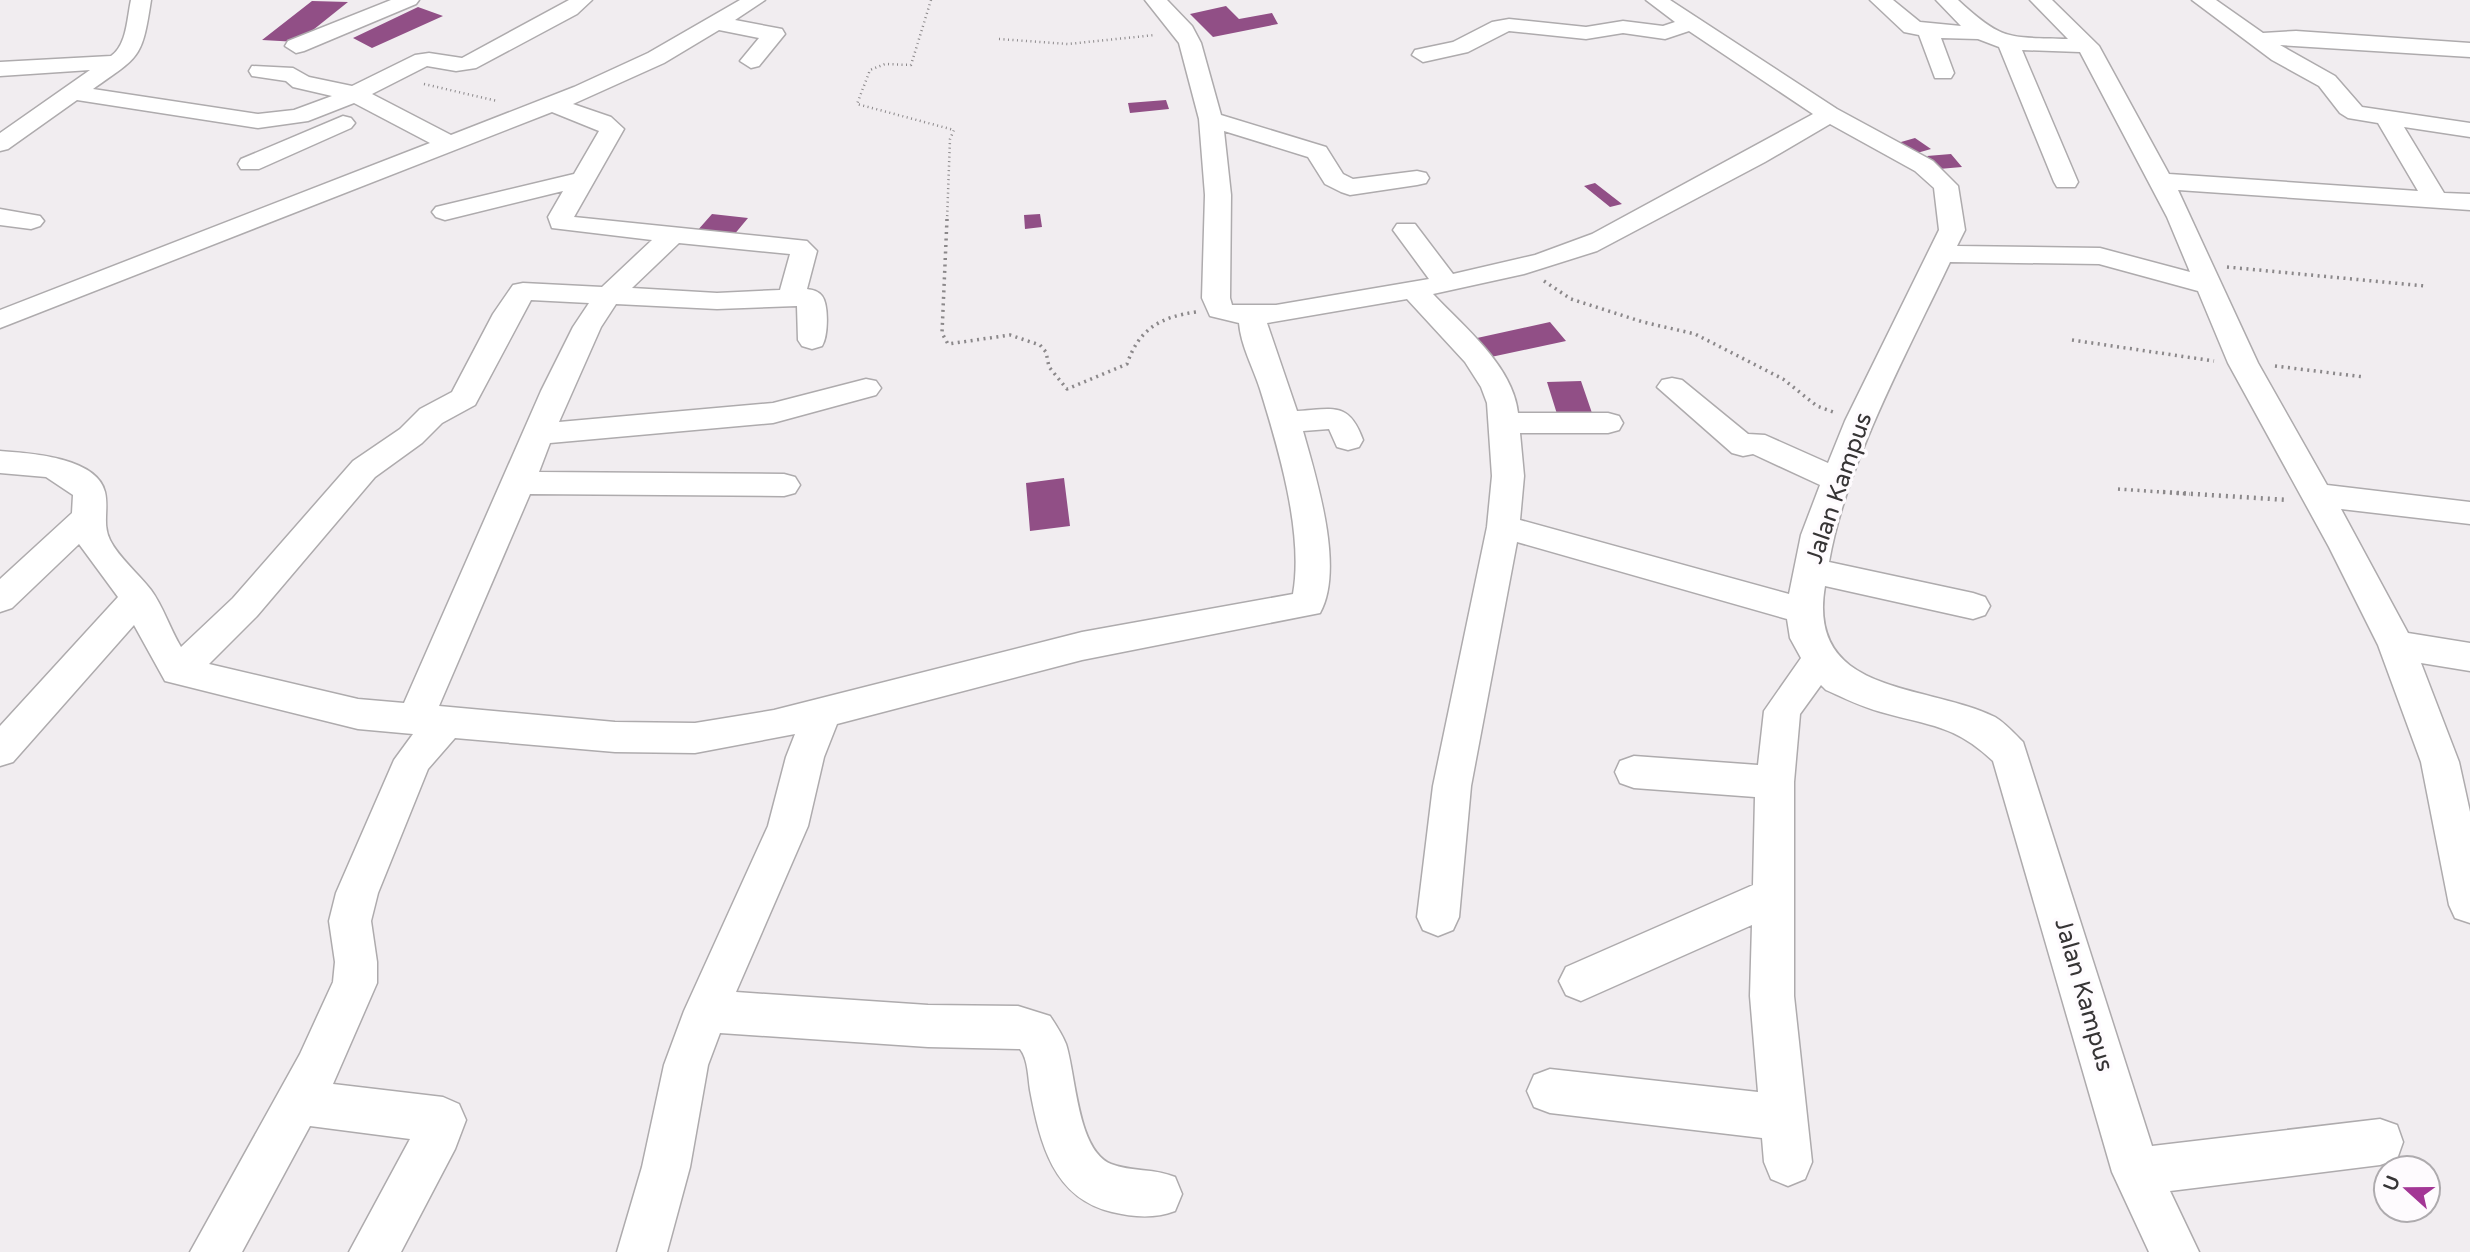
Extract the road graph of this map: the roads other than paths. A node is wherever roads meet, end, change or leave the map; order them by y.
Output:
1 (409, 0) edge
2 (582, 0) edge
3 (755, 0) edge
4 (1155, 0) edge
5 (1656, 0) edge
6 (1880, 0) edge
7 (1946, 0) edge
8 (2040, 0) edge
9 (2202, 0) edge
10 (143, 1) edge
11 (716, 23) junction
12 (1689, 24) junction
13 (1928, 32) junction
14 (1995, 38) junction
15 (2260, 40) junction
16 (296, 46) dead end
17 (2088, 46) junction
18 (2470, 50) edge
19 (1423, 55) dead end
20 (751, 61) dead end
21 (119, 62) junction
22 (0, 69) edge
23 (260, 71) dead end
24 (1943, 73) dead end
25 (74, 93) junction
26 (352, 93) junction
27 (376, 105) junction
28 (540, 109) junction
29 (1829, 114) junction
30 (1211, 119) junction
31 (2387, 119) junction
32 (2470, 130) edge
33 (449, 143) junction
34 (0, 144) edge
35 (250, 164) dead end
36 (1417, 178) dead end
37 (583, 179) junction
38 (2162, 180) junction
39 (2066, 183) dead end
40 (2435, 199) junction
41 (2470, 202) edge
42 (445, 212) dead end
43 (0, 217) edge
44 (32, 221) dead end
45 (1406, 230) dead end
46 (673, 234) junction
47 (1938, 254) junction
48 (2207, 276) junction
49 (1447, 283) junction
50 (1414, 290) junction
51 (607, 298) junction
52 (791, 298) junction
53 (1252, 315) junction
54 (0, 320) edge
55 (812, 340) dead end
56 (1672, 387) dead end
57 (866, 388) dead end
58 (1504, 421) junction
59 (1284, 422) junction
60 (1608, 423) dead end
61 (540, 434) junction
62 (1348, 440) dead end
63 (0, 462) edge
64 (1838, 480) junction
65 (519, 483) junction
66 (784, 485) dead end
67 (2318, 498) junction
68 (2470, 513) edge
69 (88, 517) junction
70 (1503, 527) junction
71 (1809, 570) junction
72 (138, 598) junction
73 (0, 599) edge
74 (1973, 607) dead end
75 (1803, 611) junction
76 (2396, 645) junction
77 (2470, 657) edge
78 (1820, 659) junction
79 (177, 671) junction
80 (824, 712) junction
81 (430, 720) junction
82 (0, 751) edge
83 (1634, 772) dead end
84 (1775, 782) junction
85 (1773, 896) junction
86 (2470, 905) edge
87 (1438, 917) dead end
88 (1581, 981) dead end
89 (706, 1011) junction
90 (1550, 1091) dead end
91 (298, 1102) junction
92 (1784, 1118) junction
93 (2380, 1142) dead end
94 (1788, 1162) dead end
95 (2136, 1172) junction
96 (1158, 1195) dead end
97 (215, 1252) edge
98 (374, 1252) edge
99 (642, 1252) edge
100 (2174, 1252) edge

1 - 16 street
2 - 26 street
3 - 11 street
4 - 30 street
5 - 12 street, Jalan Kampus
6 - 13 street
7 - 14 street
8 - 17 street
9 - 15 street
10 - 21 street
11 - 20 street
11 - 28 street
12 - 19 street
12 - 29 street, Jalan Kampus
13 - 14 street
13 - 24 street
14 - 17 street
14 - 39 street
15 - 18 street
15 - 31 street
17 - 38 street
21 - 22 street
21 - 25 street
23 - 26 street
25 - 26 street
25 - 34 street
26 - 27 street
27 - 33 street
27 - 35 street
28 - 33 street
28 - 37 street
29 - 47 street, Jalan Kampus
29 - 49 street
30 - 36 street
30 - 53 street
31 - 32 street
31 - 40 street
33 - 54 street
37 - 42 street
37 - 46 street
38 - 40 street
38 - 48 street
40 - 41 street
43 - 44 street
45 - 49 street
46 - 51 street
46 - 52 street
47 - 48 street
47 - 64 street, Jalan Kampus
48 - 67 street
49 - 50 street
50 - 53 street
50 - 58 street
51 - 52 street
51 - 61 street
51 - 79 street
52 - 55 street
53 - 59 street
56 - 64 street
57 - 61 street
58 - 60 street
58 - 70 street
59 - 62 street
59 - 80 street
61 - 65 street
63 - 69 street
64 - 71 street, Jalan Kampus
65 - 66 street
65 - 81 street
67 - 68 street
67 - 76 street
69 - 72 street
69 - 73 street
70 - 75 street
70 - 87 street
71 - 74 street
71 - 75 street, Jalan Kampus
72 - 79 street
72 - 82 street
75 - 78 street, Jalan Kampus
76 - 77 street
76 - 86 street
78 - 84 street
78 - 95 street, Jalan Kampus
79 - 81 street
80 - 81 street
80 - 89 street
81 - 91 street
83 - 84 street
84 - 85 street
85 - 88 street
85 - 92 street
89 - 96 street
89 - 99 street
90 - 92 street
91 - 97 street
91 - 98 street
92 - 94 street
93 - 95 street
95 - 100 street, Jalan Kampus

